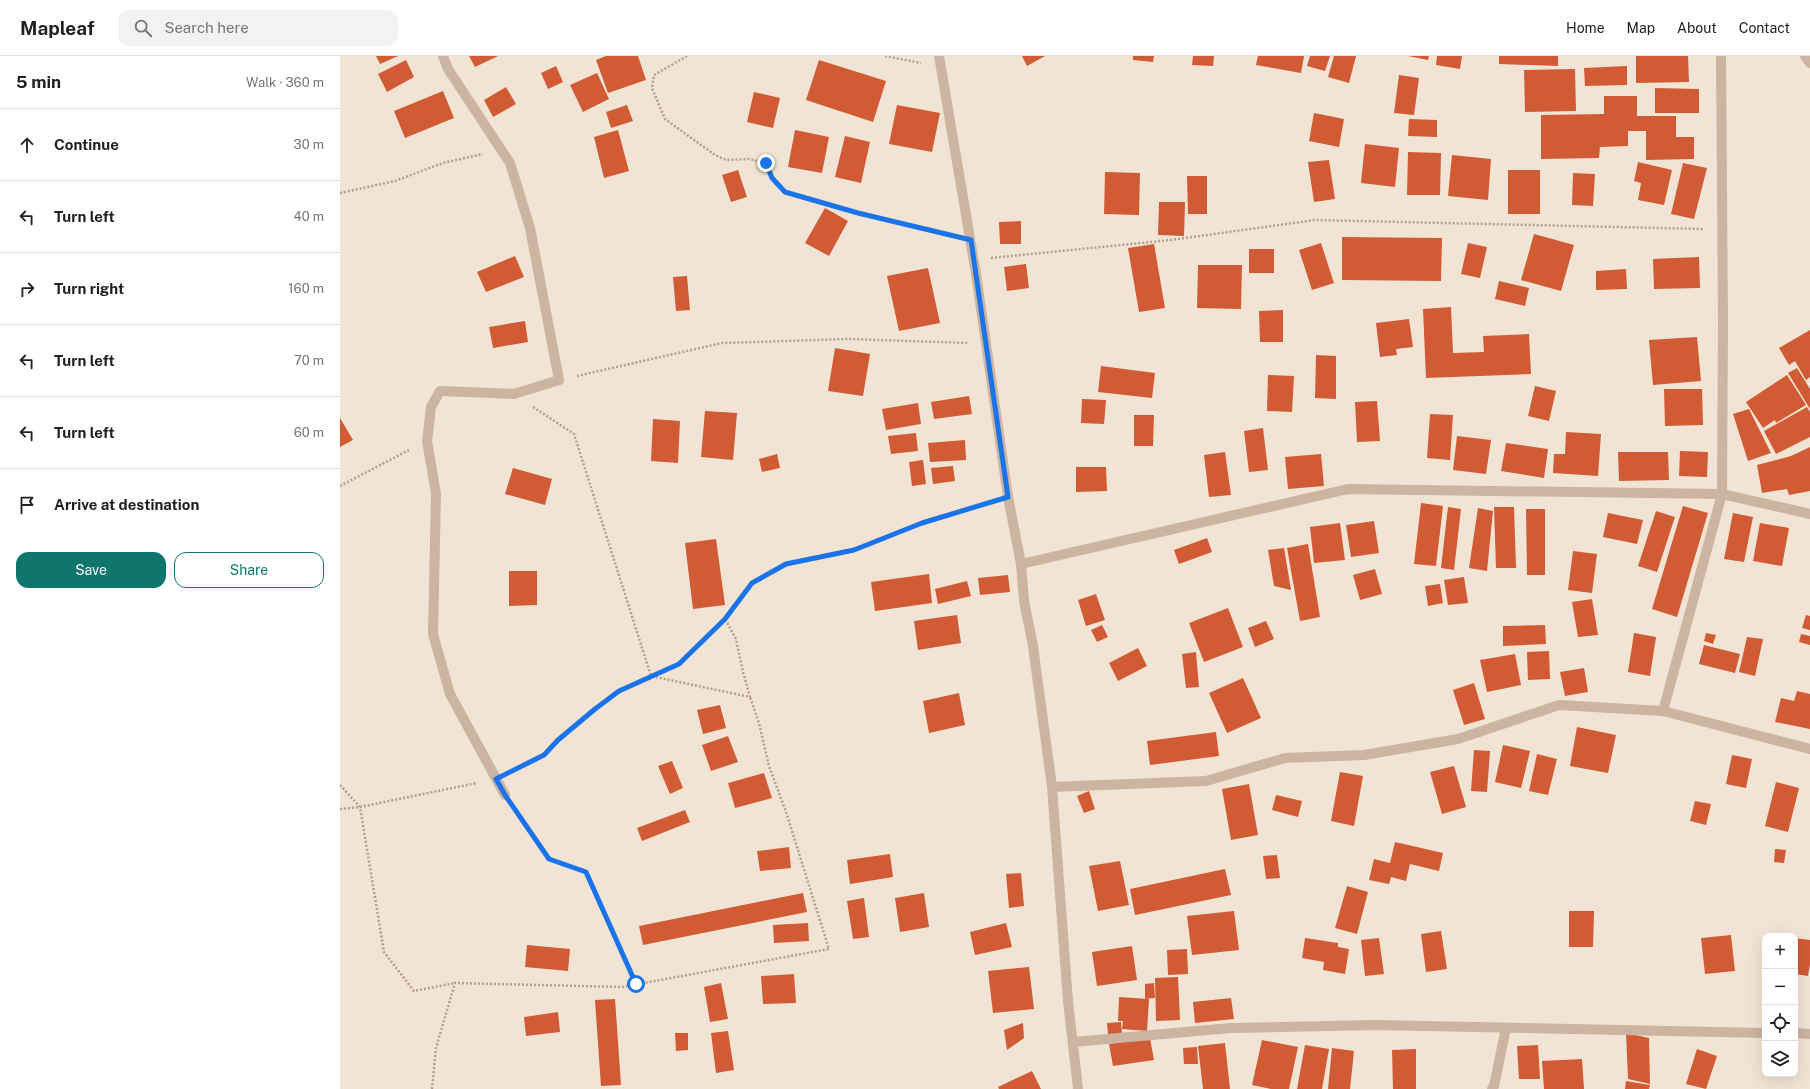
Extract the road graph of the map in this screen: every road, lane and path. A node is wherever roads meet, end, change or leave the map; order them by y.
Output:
1 (443, 56) edge
2 (687, 56) edge
3 (885, 56) edge
4 (1721, 56) edge
5 (1805, 56) edge
6 (940, 61) edge
7 (1810, 63) edge
8 (501, 149) junction
9 (340, 193) edge
10 (1722, 230) junction
11 (971, 240) junction
12 (974, 260) junction
13 (986, 344) junction
14 (559, 380) junction
15 (514, 394) junction
16 (428, 440) junction
17 (340, 486) edge
18 (1722, 494) junction
19 (1008, 497) junction
20 (1810, 514) edge
21 (1021, 564) junction
22 (725, 619) junction
23 (651, 676) junction
24 (750, 697) junction
25 (1663, 711) junction
26 (1810, 749) edge
27 (496, 779) junction
28 (340, 785) edge
29 (1052, 787) junction
30 (505, 795) joint
31 (360, 807) junction
32 (340, 809) edge
33 (455, 984) junction
34 (636, 984) junction
35 (1506, 1028) junction
36 (1762, 1033) edge
37 (1798, 1033) edge
38 (1810, 1034) edge
39 (1073, 1042) junction
40 (432, 1089) edge
41 (1078, 1089) edge
42 (1492, 1089) edge

1 - 8 street
2 - 11 path
3 - 6 path
4 - 10 street
5 - 7 street
6 - 11 street
8 - 9 path
8 - 14 street
10 - 12 path
10 - 18 street
11 - 12 street
12 - 13 street
13 - 14 path
13 - 19 street
14 - 15 street
15 - 16 street
15 - 23 path
16 - 17 path
16 - 27 street
18 - 20 street
18 - 21 street
18 - 25 street
19 - 21 street
19 - 22 path
21 - 29 street
22 - 23 path
22 - 24 path
23 - 24 path
23 - 27 path
24 - 34 path
25 - 26 street
25 - 29 street
27 - 30 street
27 - 31 path
28 - 31 path
29 - 39 street
30 - 34 path
31 - 32 path
31 - 33 path
33 - 34 path
33 - 40 path
35 - 36 street
35 - 39 street
35 - 42 street
37 - 38 street
39 - 41 street

